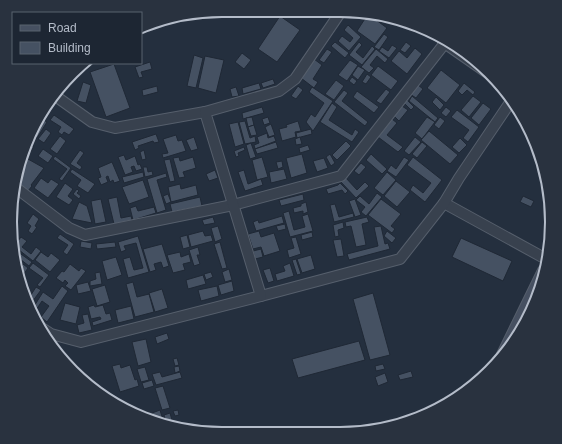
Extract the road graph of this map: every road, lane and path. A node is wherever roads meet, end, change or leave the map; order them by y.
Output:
1 (337, 17) edge
2 (443, 44) edge
3 (58, 98) edge
4 (508, 105) edge
5 (205, 112) junction
6 (20, 191) edge
7 (444, 203) junction
8 (233, 205) junction
9 (542, 257) edge
10 (261, 296) junction
11 (50, 334) edge

1 - 5 street
2 - 8 street
3 - 5 street
4 - 7 street
5 - 8 street
6 - 8 street
7 - 9 street
7 - 10 street
8 - 10 street
10 - 11 street

